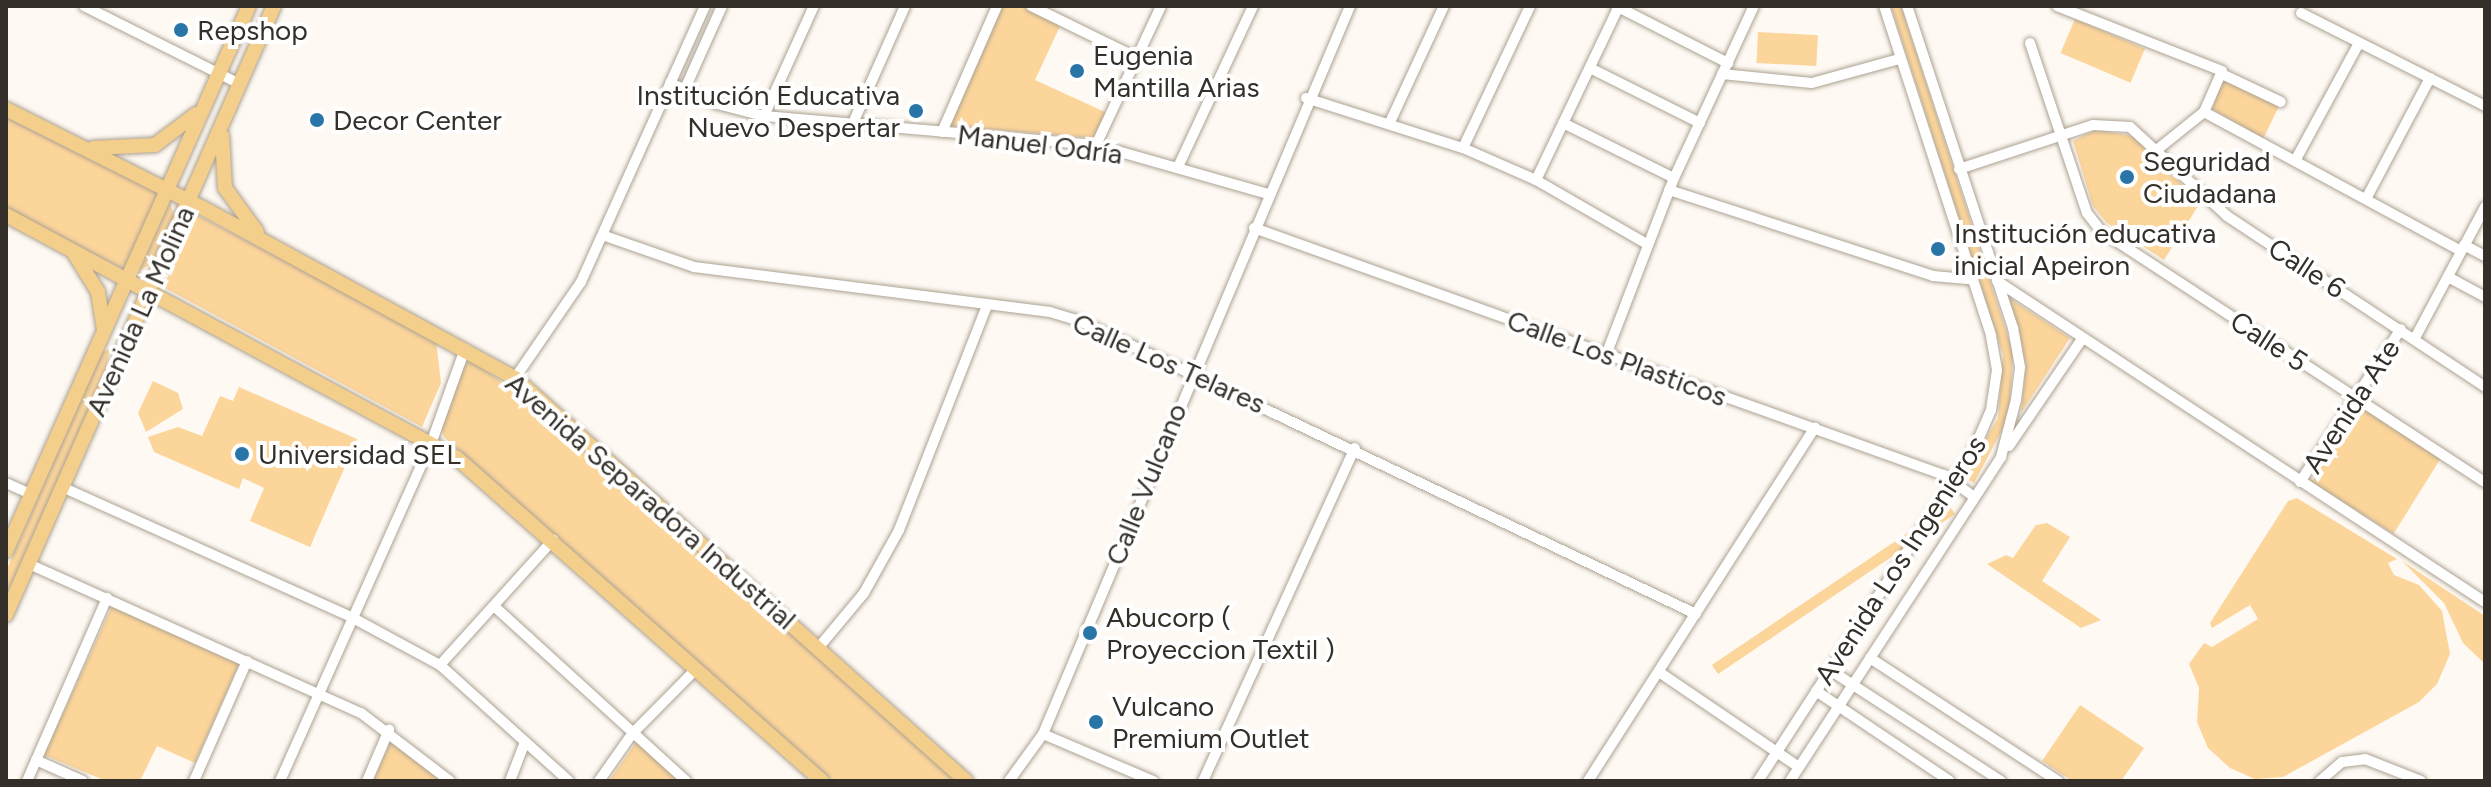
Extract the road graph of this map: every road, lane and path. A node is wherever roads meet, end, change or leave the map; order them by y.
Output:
1 (84, 6) edge
2 (249, 6) edge
3 (274, 6) edge
4 (705, 6) edge
5 (722, 6) edge
6 (814, 6) edge
7 (905, 6) edge
8 (997, 6) edge
9 (1031, 6) edge
10 (1161, 6) edge
11 (1253, 6) edge
12 (1350, 6) edge
13 (1444, 6) edge
14 (1530, 6) edge
15 (1618, 6) edge
16 (1754, 6) edge
17 (1884, 6) edge
18 (1907, 6) edge
19 (2057, 6) edge
20 (108, 11) edge
21 (2301, 13) dead end
22 (2030, 43) dead end
23 (2359, 43) junction
24 (1137, 58) junction
25 (1899, 59) junction
26 (1728, 63) junction
27 (1590, 68) junction
28 (2222, 72) junction
29 (218, 74) junction
30 (1722, 74) junction
31 (2430, 78) junction
32 (670, 83) junction
33 (240, 84) junction
34 (684, 91) junction
35 (1306, 98) junction
36 (2281, 102) dead end
37 (204, 104) junction
38 (2485, 106) edge
39 (6, 109) edge
40 (2204, 112) junction
41 (764, 116) junction
42 (226, 117) junction
43 (1391, 120) junction
44 (853, 123) junction
45 (1563, 123) junction
46 (1700, 123) junction
47 (942, 132) junction
48 (2061, 135) junction
49 (68, 141) junction
50 (1096, 145) junction
51 (1463, 148) junction
52 (2158, 149) junction
53 (2295, 161) junction
54 (1178, 167) junction
55 (1959, 169) junction
56 (1674, 178) junction
57 (1536, 180) junction
58 (167, 189) junction
59 (1669, 190) junction
60 (1268, 194) junction
61 (2366, 199) junction
62 (189, 201) junction
63 (2485, 207) edge
64 (6, 215) edge
65 (1254, 228) junction
66 (605, 236) junction
67 (1647, 244) junction
68 (272, 246) junction
69 (68, 247) junction
70 (2463, 248) junction
71 (2485, 256) edge
72 (128, 276) junction
73 (2448, 277) junction
74 (1970, 279) junction
75 (1997, 281) junction
76 (151, 288) junction
77 (2485, 297) edge
78 (987, 306) junction
79 (104, 328) junction
80 (2401, 329) junction
81 (2415, 338) junction
82 (2082, 339) junction
83 (96, 349) junction
84 (465, 349) junction
85 (1606, 355) junction
86 (1192, 371) junction
87 (515, 378) junction
88 (110, 380) junction
89 (2485, 387) edge
90 (2357, 398) junction
91 (1815, 428) junction
92 (432, 441) junction
93 (1355, 448) junction
94 (2001, 457) junction
95 (1953, 481) junction
96 (2300, 482) junction
97 (2485, 482) edge
98 (6, 483) edge
99 (62, 487) junction
100 (31, 494) junction
101 (1974, 497) junction
102 (553, 540) junction
103 (6, 551) edge
104 (29, 564) junction
105 (107, 598) junction
106 (2485, 602) edge
107 (495, 607) junction
108 (1696, 614) junction
109 (6, 615) edge
110 (353, 618) junction
111 (819, 647) junction
112 (1870, 658) junction
113 (247, 661) junction
114 (440, 665) junction
115 (696, 669) junction
116 (1830, 670) junction
117 (1659, 672) junction
118 (1854, 683) junction
119 (1816, 691) junction
120 (319, 693) junction
121 (1839, 706) junction
122 (389, 730) junction
123 (632, 734) junction
124 (1043, 734) junction
125 (525, 742) junction
126 (1776, 752) junction
127 (36, 760) junction
128 (1799, 767) junction
129 (27, 781) edge
130 (83, 781) edge
131 (194, 781) edge
132 (280, 781) edge
133 (367, 781) edge
134 (450, 781) edge
135 (510, 781) edge
136 (569, 781) edge
137 (599, 781) edge
138 (686, 781) edge
139 (822, 781) edge
140 (966, 781) edge
141 (1009, 781) edge
142 (1153, 781) edge
143 (1203, 781) edge
144 (1588, 781) edge
145 (1758, 781) edge
146 (1790, 781) edge
147 (1950, 781) edge
148 (2001, 781) edge
149 (2058, 781) edge
150 (2320, 781) edge
151 (2421, 781) edge

1 - 20 street
2 - 29 main road, Avenida La Molina
3 - 33 main road, Avenida La Molina
4 - 32 street
5 - 34 street
6 - 41 street
7 - 44 street
8 - 47 street
9 - 24 street
10 - 24 street
11 - 54 street
12 - 35 street, Calle Vulcano
13 - 43 street
14 - 51 street
15 - 26 street
15 - 27 street
16 - 26 street
17 - 25 street, Avenida Los Ingenieros
18 - 55 street, Avenida Los Ingenieros
19 - 28 street
20 - 29 street
21 - 23 street
22 - 48 street, Calle 5
23 - 31 street
23 - 53 street
24 - 50 street
25 - 30 street
25 - 74 street, Avenida Los Ingenieros
26 - 30 street
27 - 45 street
27 - 46 street
28 - 36 street
28 - 40 street
29 - 33 street
29 - 37 main road, Avenida La Molina
30 - 46 street
31 - 38 street
31 - 61 street
32 - 34 street, Manuel Odría
32 - 66 street
33 - 42 main road, Avenida La Molina
34 - 41 street, Manuel Odría
35 - 43 street
35 - 60 street, Calle Vulcano
37 - 49 main road
37 - 58 main road, Avenida La Molina
39 - 49 main road, Avenida Separadora Industrial
40 - 52 street
40 - 53 street
41 - 44 street, Manuel Odría
42 - 62 main road, Avenida La Molina
42 - 68 main road
43 - 51 street
44 - 47 street, Manuel Odría
45 - 56 street
45 - 57 street
46 - 56 street
47 - 50 street, Manuel Odría
48 - 52 street, Calle 6
48 - 55 street, Calle 6
48 - 90 street, Calle 5
49 - 58 main road, Avenida Separadora Industrial
50 - 54 street, Manuel Odría
51 - 57 street
52 - 80 street, Calle 6
53 - 61 street
54 - 60 street, Manuel Odría
55 - 75 street, Avenida Los Ingenieros
56 - 59 street
57 - 67 street
58 - 62 main road, Avenida Separadora Industrial
58 - 72 main road, Avenida La Molina
59 - 67 street
59 - 74 street
60 - 65 street, Calle Vulcano
61 - 70 street
62 - 68 main road, Avenida Separadora Industrial
62 - 76 main road, Avenida La Molina
63 - 70 street, Avenida Ate
64 - 69 main road
65 - 85 street, Calle Los Plasticos
65 - 86 street, Calle Vulcano
66 - 78 street, Calle Los Telares
66 - 87 street
67 - 85 street
68 - 84 main road, Avenida Separadora Industrial
69 - 72 main road
69 - 79 main road
70 - 71 street
70 - 73 street, Avenida Ate
72 - 76 main road
72 - 79 main road, Avenida La Molina
73 - 77 street
73 - 81 street, Avenida Ate
74 - 95 street, Avenida Los Ingenieros
75 - 82 street
75 - 94 street, Avenida Los Ingenieros
76 - 88 main road, Avenida La Molina
76 - 92 main road
78 - 86 street, Calle Los Telares
78 - 111 street
79 - 83 main road, Avenida La Molina
80 - 81 street, Calle 6
80 - 90 street, Avenida Ate
81 - 89 street, Calle 6
82 - 94 street
82 - 96 street
83 - 88 main road
83 - 100 main road, Avenida La Molina
84 - 87 main road, Avenida Separadora Industrial
84 - 92 street
85 - 91 street, Calle Los Plasticos
86 - 93 street, Calle Los Telares
86 - 124 street, Calle Vulcano
87 - 111 main road, Avenida Separadora Industrial
88 - 99 main road, Avenida La Molina
90 - 96 street, Avenida Ate
90 - 97 street, Calle 5
91 - 95 street, Calle Los Plasticos
91 - 108 street
92 - 102 main road
92 - 110 street
93 - 108 street, Calle Los Telares
93 - 143 street
94 - 101 street, Avenida Los Ingenieros
95 - 101 street, Calle Los Plasticos
95 - 116 street, Avenida Los Ingenieros
96 - 106 street
98 - 100 street
99 - 104 main road, Avenida La Molina
99 - 110 street
100 - 103 main road, Avenida La Molina
101 - 112 street, Avenida Los Ingenieros
102 - 107 street
102 - 115 main road
104 - 105 street
104 - 109 main road, Avenida La Molina
105 - 113 street
105 - 127 street
107 - 114 street
107 - 123 street
108 - 117 street
110 - 114 street
110 - 120 street
111 - 140 main road, Avenida Separadora Industrial
112 - 118 street, Avenida Los Ingenieros
112 - 149 street
113 - 120 street
113 - 131 street
114 - 125 street
115 - 123 street
115 - 139 main road
116 - 118 street
116 - 119 street, Avenida Los Ingenieros
117 - 126 street
117 - 144 street
118 - 121 street, Avenida Los Ingenieros
118 - 148 street
119 - 121 street
119 - 126 street, Avenida Los Ingenieros
120 - 122 street
120 - 132 street
121 - 128 street, Avenida Los Ingenieros
121 - 147 street
122 - 133 street
122 - 134 street
123 - 137 street
123 - 138 street
124 - 141 street, Calle Vulcano
124 - 142 street
125 - 135 street
125 - 136 street
126 - 128 street
126 - 145 street, Avenida Los Ingenieros
127 - 129 street
127 - 130 street
128 - 146 street, Avenida Los Ingenieros
150 - 151 street

